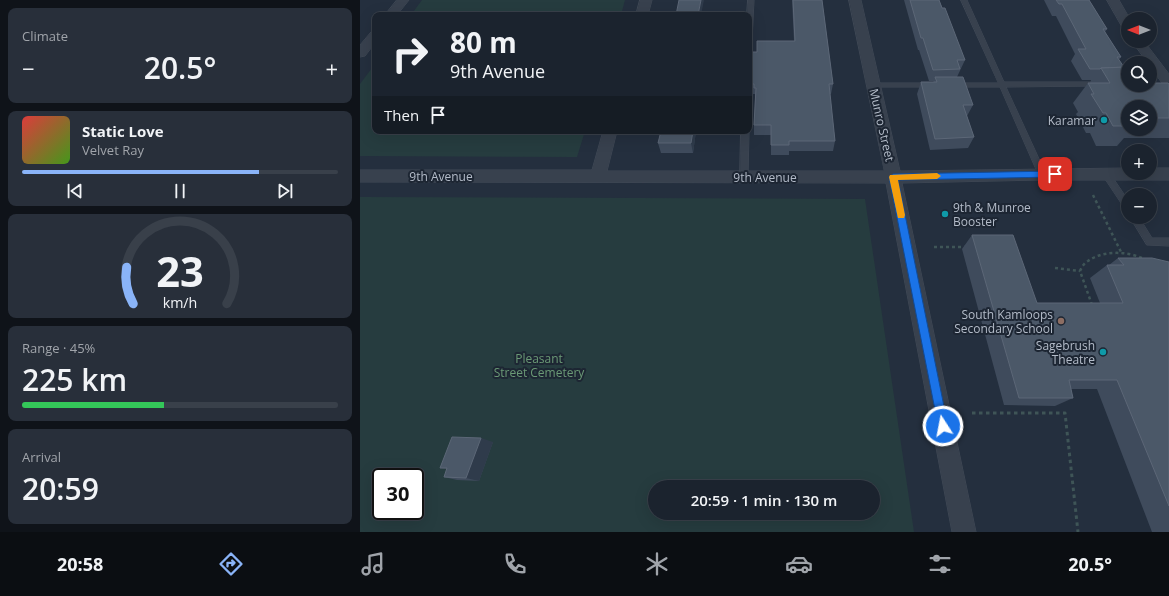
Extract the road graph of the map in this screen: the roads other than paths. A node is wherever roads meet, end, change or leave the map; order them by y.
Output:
1 (403, 0) edge
2 (646, 0) edge
3 (751, 0) edge
4 (855, 0) edge
5 (964, 0) edge
6 (1113, 0) edge
7 (393, 12) edge
8 (643, 12) edge
9 (750, 12) edge
10 (1121, 14) edge
11 (372, 39) edge
12 (1143, 48) edge
13 (360, 54) edge
14 (1002, 84) junction
15 (1104, 84) edge
16 (1167, 84) edge
17 (873, 85) junction
18 (609, 134) edge
19 (745, 134) edge
20 (1042, 174) junction
21 (1106, 174) junction
22 (1169, 174) edge
23 (360, 176) edge
24 (598, 176) junction
25 (744, 177) junction
26 (893, 177) junction
27 (1121, 196) edge
28 (1138, 224) edge
29 (1169, 242) edge
30 (964, 532) edge

1 - 7 street
2 - 8 street
3 - 9 lane
4 - 17 street, Munro Street
5 - 14 lane
6 - 10 street
11 - 13 street
12 - 16 street
14 - 15 lane
14 - 17 lane
14 - 20 lane
17 - 26 street, Munro Street
18 - 24 street
19 - 25 lane
20 - 21 street, 9th Avenue
20 - 26 street, 9th Avenue
21 - 22 street, 9th Avenue
21 - 27 lane
23 - 24 street, 9th Avenue
24 - 25 street, 9th Avenue
25 - 26 street, 9th Avenue
26 - 30 street, Munro Street
28 - 29 lane

